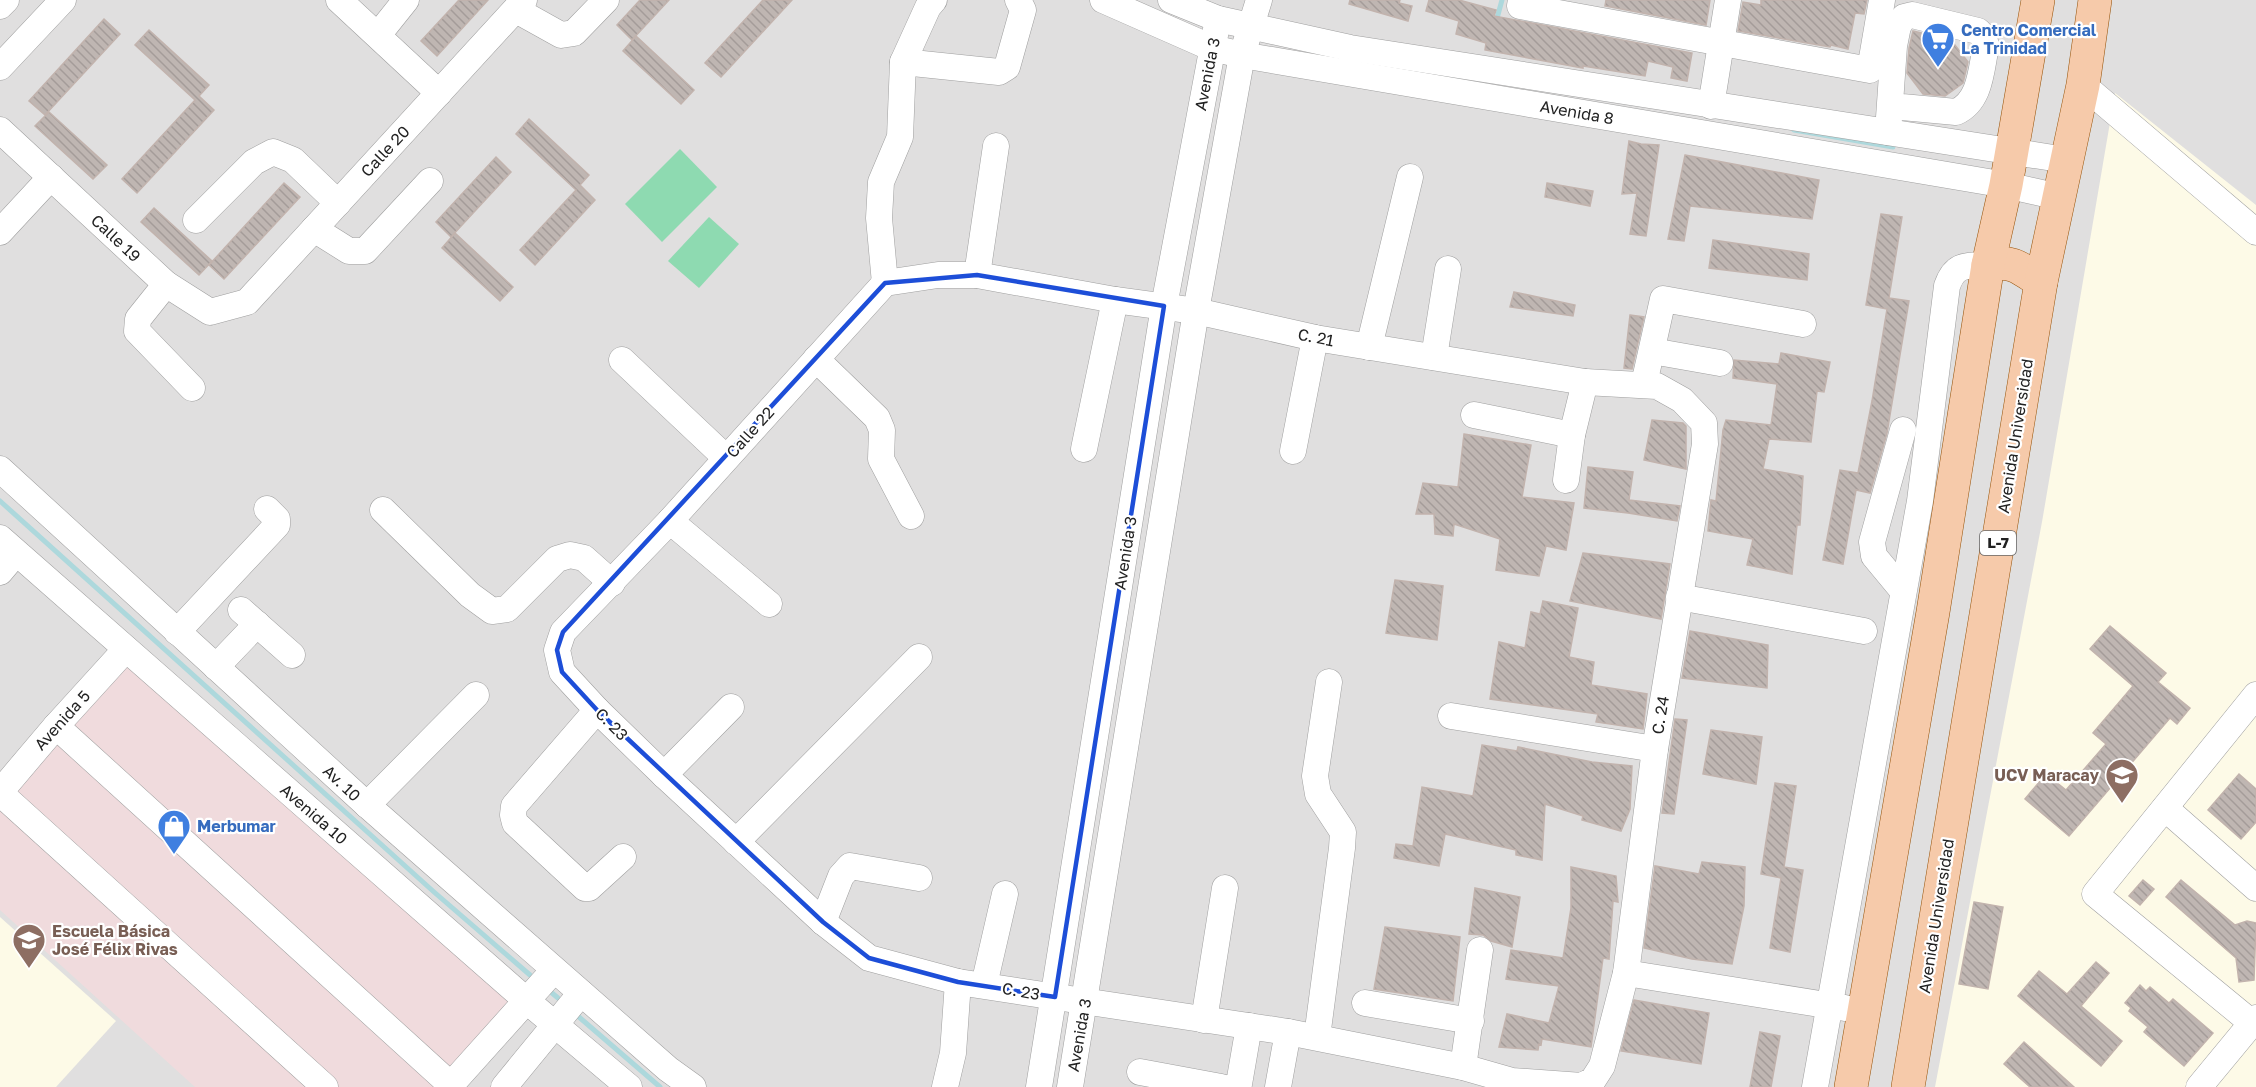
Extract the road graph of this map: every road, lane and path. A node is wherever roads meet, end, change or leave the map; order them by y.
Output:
1 (6, 0) edge
2 (63, 0) edge
3 (406, 0) edge
4 (606, 0) edge
5 (934, 0) edge
6 (1017, 0) edge
7 (1103, 0) edge
8 (1171, 0) edge
9 (1259, 0) edge
10 (1521, 0) edge
11 (1728, 0) edge
12 (1882, 0) edge
13 (2038, 0) edge
14 (2095, 0) edge
15 (344, 1) edge
16 (520, 5) edge
17 (0, 6) edge
18 (1218, 19) junction
19 (1251, 26) junction
20 (378, 36) junction
21 (1720, 44) junction
22 (1212, 48) junction
23 (1242, 55) junction
24 (903, 62) junction
25 (0, 67) edge
26 (2083, 85) junction
27 (439, 93) junction
28 (1711, 106) junction
29 (1891, 106) junction
30 (0, 130) edge
31 (1888, 132) junction
32 (996, 146) dead end
33 (2012, 150) junction
34 (2066, 160) junction
35 (51, 177) junction
36 (1410, 177) dead end
37 (430, 181) dead end
38 (2006, 185) junction
39 (2059, 197) junction
40 (338, 203) junction
41 (196, 220) dead end
42 (314, 230) junction
43 (0, 232) edge
44 (2256, 232) edge
45 (1988, 265) junction
46 (1448, 269) dead end
47 (977, 275) junction
48 (2041, 282) junction
49 (885, 283) junction
50 (165, 284) junction
51 (1115, 300) junction
52 (247, 302) joint
53 (1164, 306) junction
54 (1196, 311) junction
55 (1803, 324) dead end
56 (1315, 338) junction
57 (1369, 347) junction
58 (1652, 351) junction
59 (1434, 357) junction
60 (816, 359) junction
61 (622, 360) dead end
62 (1720, 363) dead end
63 (1585, 382) junction
64 (1651, 385) junction
65 (192, 388) dead end
66 (1474, 415) dead end
67 (1903, 430) dead end
68 (1572, 435) junction
69 (1084, 448) dead end
70 (1293, 451) dead end
71 (726, 459) junction
72 (0, 469) edge
73 (1566, 480) dead end
74 (267, 509) dead end
75 (383, 510) dead end
76 (911, 516) dead end
77 (670, 521) junction
78 (5, 554) edge
79 (612, 583) junction
80 (1903, 591) junction
81 (1679, 597) junction
82 (769, 604) dead end
83 (1864, 631) dead end
84 (177, 632) junction
85 (126, 649) junction
86 (557, 651) joint
87 (292, 655) dead end
88 (919, 657) dead end
89 (216, 667) junction
90 (1329, 682) dead end
91 (476, 695) dead end
92 (2256, 695) edge
93 (731, 707) dead end
94 (597, 710) junction
95 (1451, 716) dead end
96 (56, 726) junction
97 (1655, 749) junction
98 (664, 775) junction
99 (0, 792) edge
100 (367, 805) junction
101 (2164, 808) junction
102 (736, 842) junction
103 (623, 856) dead end
104 (919, 878) dead end
105 (1225, 888) dead end
106 (2256, 888) edge
107 (1005, 894) dead end
108 (823, 922) junction
109 (1480, 950) dead end
110 (554, 970) junction
111 (1626, 973) junction
112 (958, 982) junction
113 (984, 985) junction
114 (581, 993) junction
115 (1055, 997) junction
116 (527, 1000) junction
117 (1085, 1002) junction
118 (1365, 1003) dead end
119 (1828, 1005) junction
120 (1864, 1011) junction
121 (1204, 1020) junction
122 (2254, 1020) edge
123 (1471, 1021) junction
124 (556, 1024) junction
125 (1249, 1026) junction
126 (1288, 1032) junction
127 (1317, 1037) junction
128 (1602, 1066) joint
129 (1463, 1067) junction
130 (1140, 1072) dead end
131 (1512, 1084) edge
132 (450, 1086) edge
133 (325, 1087) edge
134 (504, 1087) edge
135 (629, 1087) edge
136 (693, 1087) edge
137 (945, 1087) edge
138 (1039, 1087) edge
139 (1070, 1087) edge
140 (1221, 1087) edge
141 (1232, 1087) edge
142 (1278, 1087) edge
143 (1815, 1087) edge
144 (1851, 1087) edge
145 (1908, 1087) edge
146 (2199, 1087) edge

1 - 17 street
2 - 25 street
3 - 20 street
4 - 16 street
5 - 24 street
6 - 24 street
7 - 22 street, Avenida 8
8 - 18 street, Avenida 8
9 - 19 street, Avenida 3
10 - 21 street
11 - 21 street
12 - 21 street
13 - 33 main road
14 - 26 main road, Avenida Universidad / L-7
15 - 20 street
16 - 27 street, Calle 20
18 - 19 street, Avenida 8
18 - 22 street, Avenida 3
19 - 23 street, Avenida 3
19 - 28 street, Avenida 8
20 - 27 street
21 - 28 street
22 - 23 street, Avenida 8
22 - 53 street, Avenida 3
23 - 38 street, Avenida 8
23 - 54 street, Avenida 3
24 - 49 street
26 - 34 main road, Avenida Universidad / L-7
26 - 44 street
27 - 40 street, Calle 20
28 - 31 street, Avenida 8
29 - 29 street
29 - 31 street
30 - 35 street, Calle 19
31 - 33 street, Avenida 8
32 - 47 street
33 - 34 street, Avenida 8
33 - 38 main road
34 - 39 main road, Avenida Universidad / L-7
35 - 43 street
35 - 50 street, Calle 19
36 - 57 street
37 - 42 street
38 - 39 street, Avenida 8
38 - 45 main road
39 - 48 main road, Avenida Universidad / L-7
40 - 41 street
40 - 42 street, Calle 20
42 - 52 street, Calle 20
45 - 48 main road
45 - 80 street
45 - 120 main road
46 - 59 street
47 - 49 street
47 - 51 street, C. 21
48 - 145 main road, Avenida Universidad / L-7
49 - 60 street, Calle 22
50 - 52 street, Calle 19
50 - 65 street
51 - 53 street, C. 21
51 - 69 street
53 - 54 street, C. 21
53 - 115 street, Avenida 3
54 - 56 street, C. 21
54 - 117 street, Avenida 3
55 - 58 street
56 - 57 street, C. 21
56 - 70 street
57 - 59 street, C. 21
58 - 62 street
58 - 64 street
59 - 63 street, C. 21
60 - 71 street, Calle 22
60 - 76 street
61 - 71 street
63 - 64 street, C. 21
63 - 68 street
64 - 81 street, C. 24
66 - 68 street
67 - 80 street
68 - 73 street
71 - 77 street, Calle 22
72 - 84 street, Av. 10
74 - 84 street
75 - 79 street
77 - 79 street, Calle 22
77 - 82 street
78 - 85 street, Avenida 10
79 - 86 street, Calle 22
80 - 119 street
81 - 83 street
81 - 97 street, C. 24
84 - 89 street, Av. 10
85 - 96 street, Avenida 5
85 - 116 street, Avenida 10
86 - 94 street, C. 23
87 - 89 street
88 - 102 street
89 - 100 street, Av. 10
90 - 127 street
91 - 100 street
92 - 101 street
93 - 98 street
94 - 98 street, C. 23
94 - 103 street
95 - 97 street
96 - 99 street, Avenida 5
96 - 132 street
97 - 111 street, C. 24
98 - 102 street, C. 23
99 - 133 street
100 - 110 street, Av. 10
101 - 106 street
101 - 122 street
102 - 108 street, C. 23
104 - 108 street
105 - 121 street
107 - 113 street
108 - 112 street, C. 23
109 - 123 street
110 - 114 street, Av. 10
110 - 116 street
111 - 119 street
111 - 128 street, C. 24
112 - 113 street, C. 23
112 - 137 street
113 - 115 street, C. 23
114 - 124 street
114 - 136 street, Av. 10
115 - 117 street, C. 23
115 - 138 street, Avenida 3
116 - 124 street, Avenida 10
116 - 132 street
117 - 121 street, C. 23
117 - 139 street, Avenida 3
118 - 123 street
119 - 120 street
119 - 143 street
120 - 144 main road
121 - 125 street, C. 23
122 - 146 street
123 - 129 street
124 - 134 street
124 - 135 street, Avenida 10
125 - 126 street, C. 23
125 - 141 street
126 - 127 street, C. 23
126 - 142 street
127 - 129 street, C. 23
128 - 131 street, C. 23
129 - 131 street, C. 23
130 - 140 street

